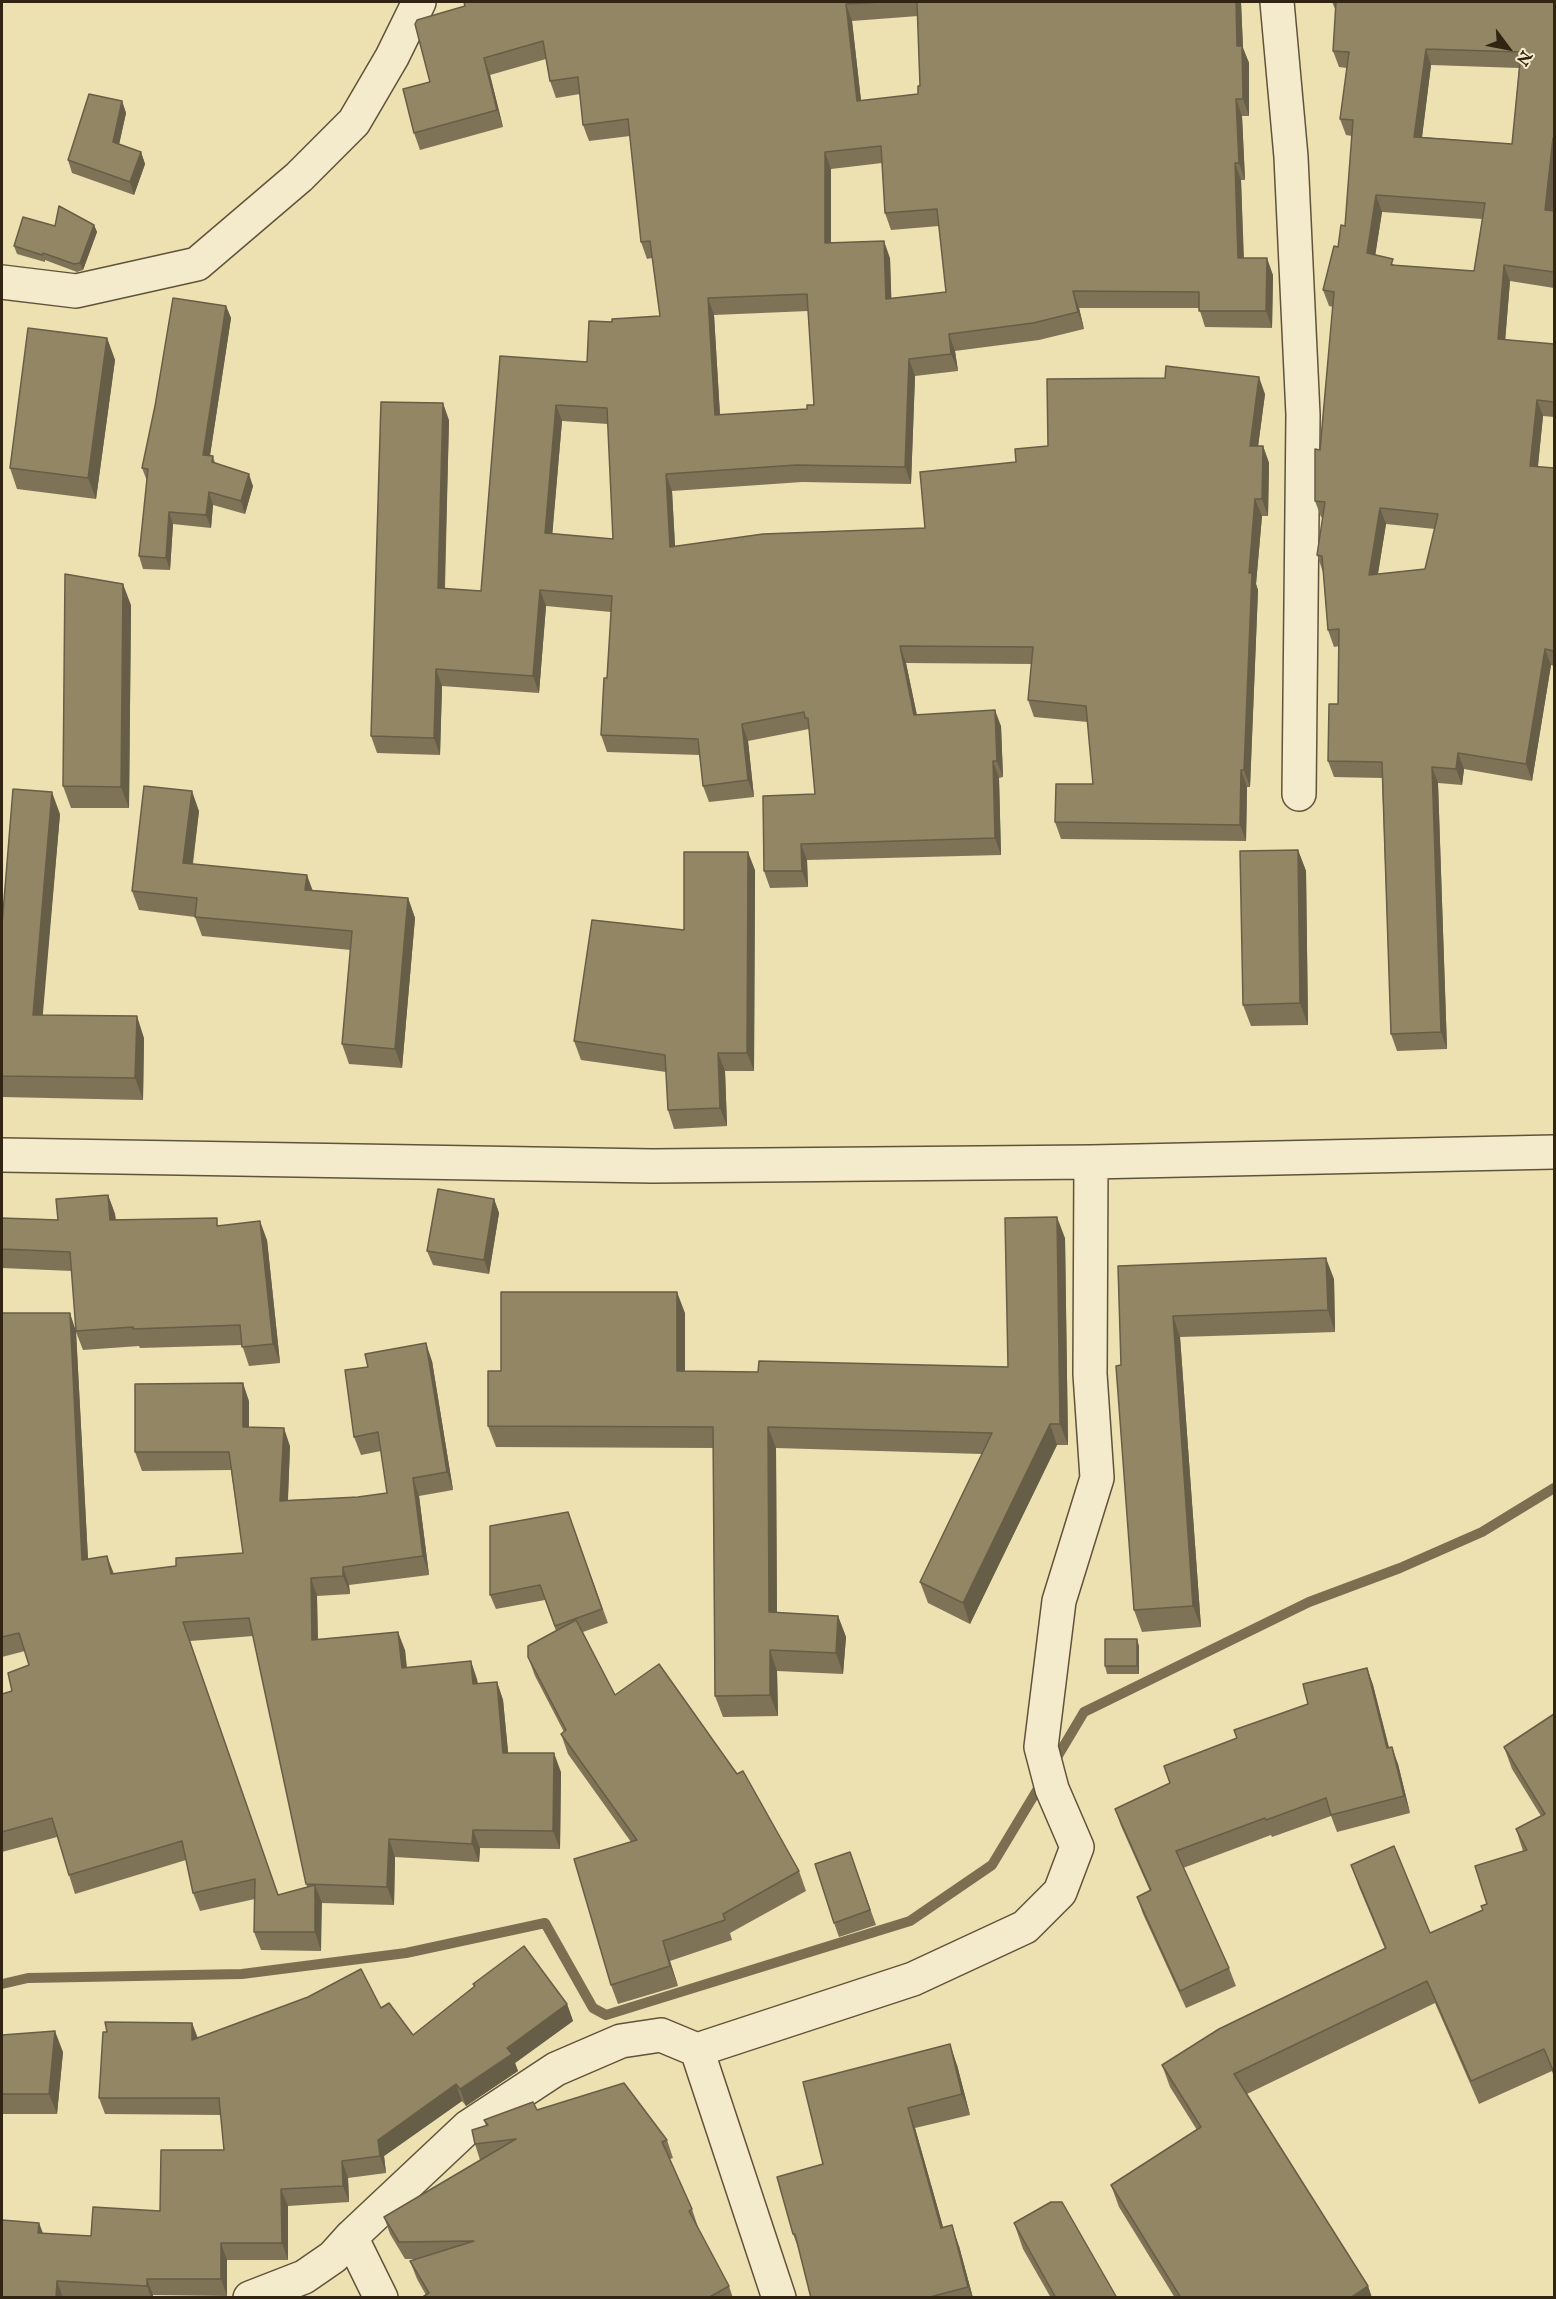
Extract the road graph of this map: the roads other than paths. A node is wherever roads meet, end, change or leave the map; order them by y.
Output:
1 (419, 2) edge
2 (1277, 2) edge
3 (2, 282) edge
4 (1299, 794) dead end
5 (1554, 1152) edge
6 (2, 1155) edge
7 (1091, 1162) junction
8 (697, 2050) junction
9 (351, 2237) junction
10 (250, 2298) edge
11 (381, 2298) edge
12 (778, 2298) edge

1 - 3 street
2 - 4 street
5 - 7 street
6 - 7 street
7 - 8 street
8 - 9 street
8 - 12 street
9 - 10 street
9 - 11 street

